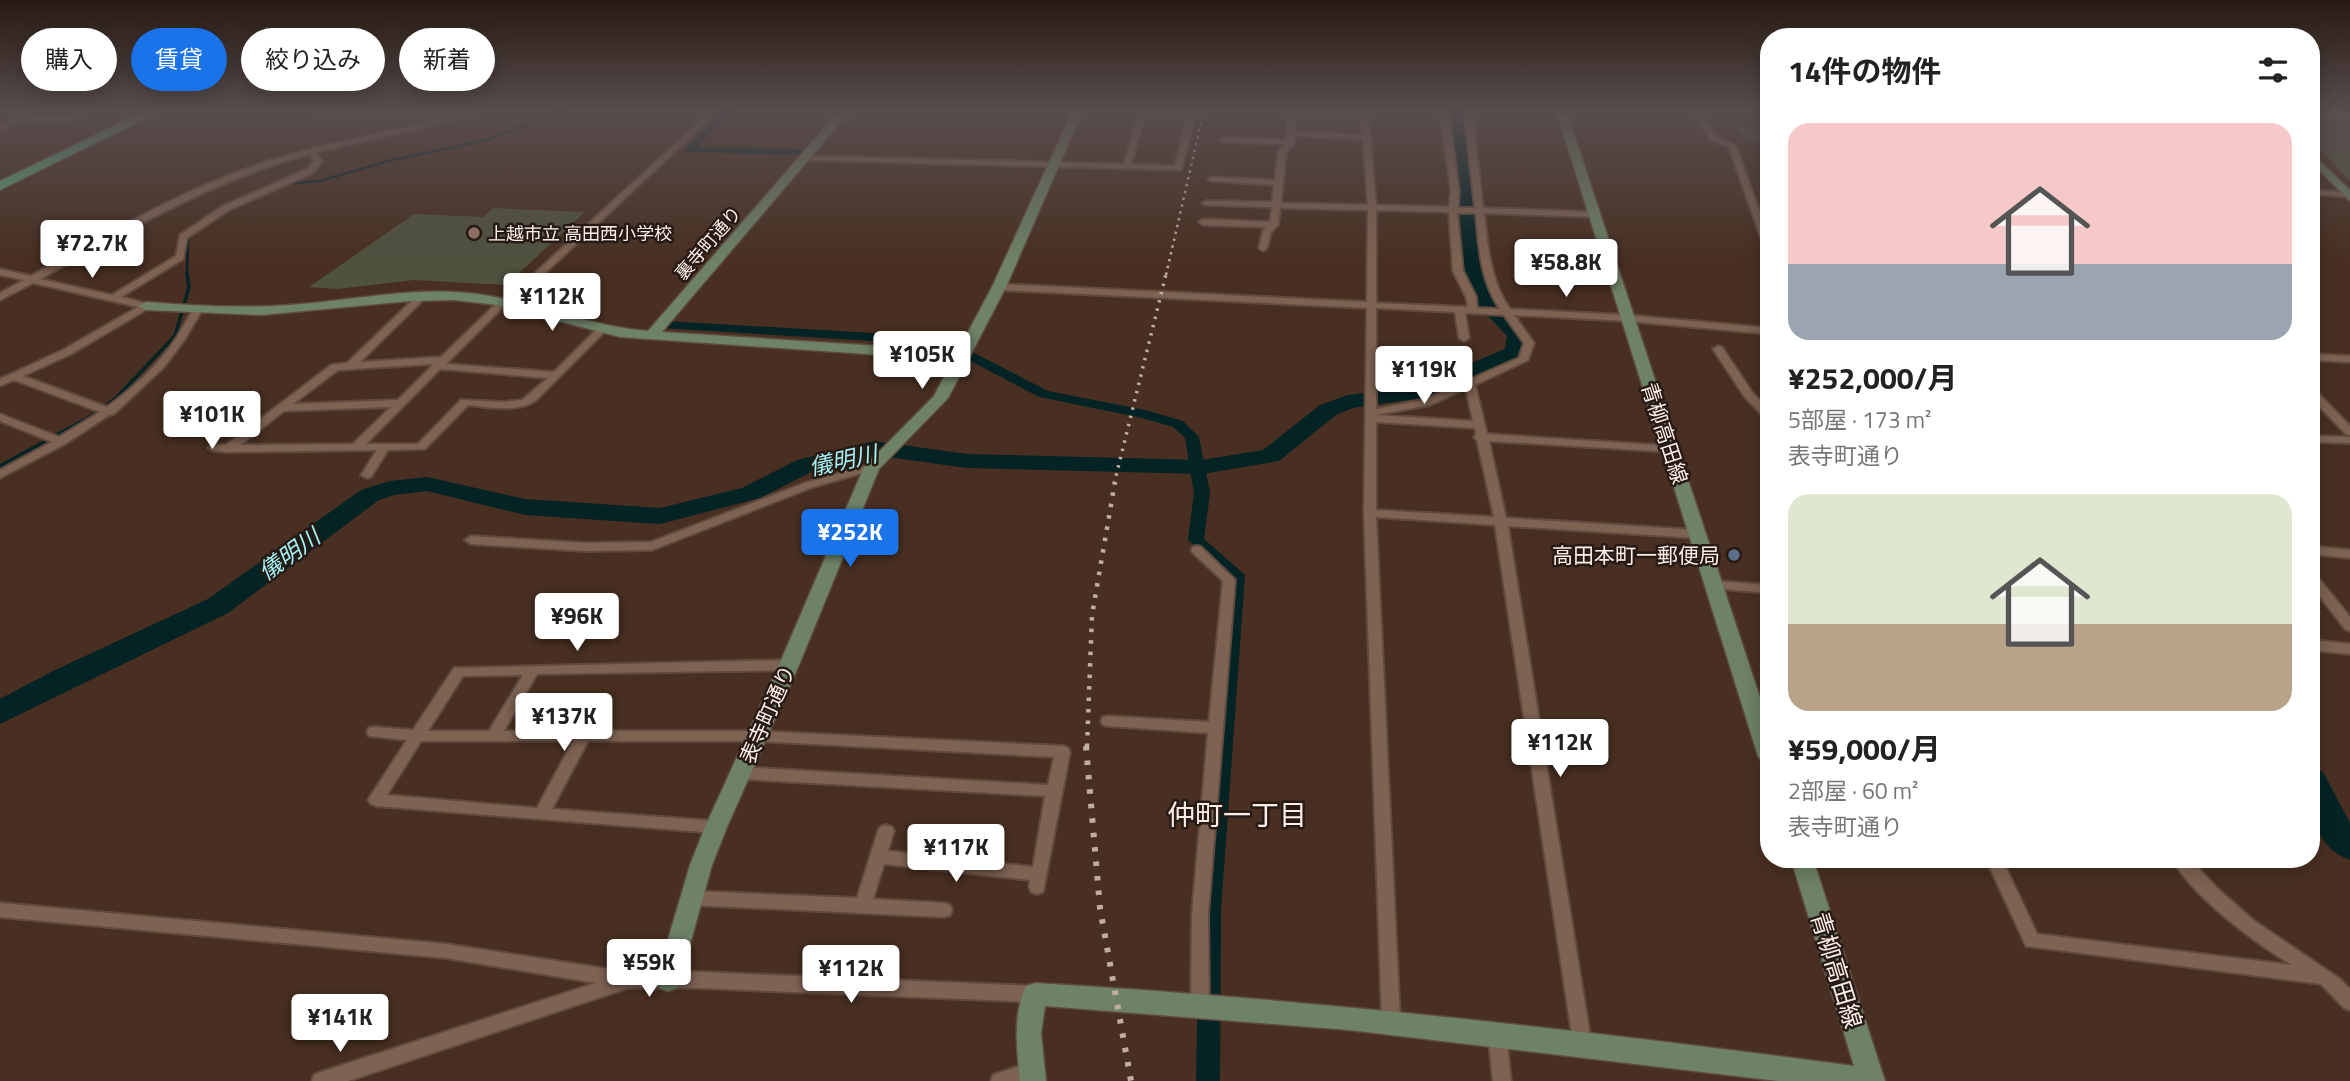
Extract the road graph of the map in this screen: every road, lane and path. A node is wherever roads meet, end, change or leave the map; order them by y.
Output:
1 (53, 160) edge
2 (282, 160) edge
3 (317, 160) edge
4 (661, 160) edge
5 (804, 160) edge
6 (893, 160) edge
7 (1058, 160) edge
8 (1129, 160) edge
9 (1180, 160) edge
10 (1281, 160) edge
11 (1368, 160) edge
12 (1451, 160) edge
13 (1473, 160) edge
14 (1577, 160) edge
15 (1737, 160) edge
16 (1056, 165) junction
17 (2320, 165) edge
18 (1127, 166) junction
19 (1212, 179) dead end
20 (1280, 183) junction
21 (0, 186) edge
22 (2320, 193) edge
23 (2349, 196) edge
24 (1206, 203) dead end
25 (1277, 206) junction
26 (1372, 209) junction
27 (1455, 211) junction
28 (1479, 211) junction
29 (1595, 214) junction
30 (1203, 222) dead end
31 (1760, 223) edge
32 (1274, 225) junction
33 (1264, 248) dead end
34 (0, 272) edge
35 (32, 280) junction
36 (999, 287) junction
37 (0, 297) edge
38 (421, 298) junction
39 (112, 299) junction
40 (507, 302) junction
41 (146, 306) junction
42 (1369, 306) junction
43 (197, 310) junction
44 (1460, 311) junction
45 (1477, 311) junction
46 (1507, 312) junction
47 (1626, 318) junction
48 (601, 330) junction
49 (1760, 330) edge
50 (651, 335) junction
51 (1464, 338) dead end
52 (1718, 349) dead end
53 (962, 356) junction
54 (2320, 357) edge
55 (2350, 359) edge
56 (438, 363) junction
57 (350, 366) junction
58 (555, 375) junction
59 (15, 377) junction
60 (0, 383) edge
61 (1471, 386) junction
62 (2320, 401) edge
63 (399, 404) junction
64 (1760, 407) edge
65 (281, 408) junction
66 (110, 412) junction
67 (1370, 416) junction
68 (0, 417) edge
69 (1479, 431) junction
70 (2350, 432) edge
71 (2320, 439) edge
72 (2350, 440) edge
73 (61, 442) junction
74 (356, 447) junction
75 (385, 447) junction
76 (214, 448) dead end
77 (228, 449) junction
78 (1672, 449) junction
79 (878, 463) junction
80 (0, 475) edge
81 (367, 475) dead end
82 (1370, 513) junction
83 (1502, 522) junction
84 (1698, 534) junction
85 (471, 540) dead end
86 (1197, 550) dead end
87 (2320, 551) edge
88 (2350, 554) edge
89 (1716, 585) junction
90 (1760, 588) edge
91 (2320, 588) edge
92 (2350, 626) edge
93 (2320, 646) edge
94 (2350, 649) edge
95 (789, 666) junction
96 (532, 671) junction
97 (1108, 720) dead end
98 (1760, 726) edge
99 (1214, 728) junction
100 (374, 732) dead end
101 (494, 735) junction
102 (584, 735) junction
103 (419, 736) junction
104 (756, 736) junction
105 (741, 773) junction
106 (1054, 791) junction
107 (541, 814) junction
108 (716, 827) junction
109 (886, 831) dead end
110 (878, 857) junction
111 (1805, 868) edge
112 (1998, 868) edge
113 (2188, 868) edge
114 (691, 898) junction
115 (863, 905) junction
116 (0, 910) edge
117 (944, 910) dead end
118 (2325, 977) junction
119 (668, 979) junction
120 (628, 980) junction
121 (1035, 994) junction
122 (2350, 1002) edge
123 (1200, 1003) junction
124 (1391, 1020) junction
125 (1497, 1033) junction
126 (1582, 1042) junction
127 (366, 1073) edge
128 (1032, 1076) edge
129 (321, 1081) edge
130 (1000, 1081) edge
131 (1502, 1081) edge
132 (1871, 1081) edge

1 - 21 main road
2 - 35 street
3 - 39 street
4 - 40 street
5 - 50 street, 裏寺町通り
6 - 16 street
7 - 16 street
8 - 18 street
9 - 18 street
10 - 20 street
11 - 26 street
12 - 27 street
13 - 28 street
14 - 29 street, 青柳高田線
15 - 31 street
16 - 18 street
16 - 36 street
17 - 23 street
19 - 20 street
20 - 25 street
22 - 23 street
24 - 25 street
25 - 26 street
25 - 32 street
26 - 27 street
26 - 42 street
27 - 28 street
27 - 45 street
28 - 29 street
28 - 46 street
29 - 47 street, 青柳高田線
30 - 32 street
32 - 33 street
34 - 35 street
35 - 37 street
35 - 39 street
36 - 42 street
36 - 53 street
38 - 40 street
38 - 43 street
38 - 57 street
39 - 41 street
40 - 48 street
40 - 56 street
41 - 43 street
41 - 59 street
42 - 44 street
42 - 67 street
43 - 66 street
44 - 45 street
44 - 51 street
45 - 46 street
46 - 47 street
46 - 61 street
47 - 49 street
47 - 78 street, 青柳高田線
48 - 50 street
48 - 58 street
50 - 53 street
52 - 64 street
53 - 79 street
54 - 55 street
56 - 57 street
56 - 58 street
56 - 63 street
57 - 65 street
58 - 75 street
59 - 60 street
59 - 66 street
61 - 67 street
61 - 69 street
62 - 70 street
63 - 65 street
63 - 74 street
65 - 77 street
66 - 73 street
67 - 69 street
67 - 82 street
68 - 73 street
69 - 78 street
69 - 83 street
71 - 72 street
73 - 80 street
74 - 75 street
74 - 77 street
75 - 81 street
76 - 77 street
78 - 84 street, 青柳高田線
79 - 85 street
79 - 95 street, 表寺町通り
82 - 83 street
82 - 124 street
83 - 84 street
83 - 126 street
84 - 89 street, 青柳高田線
86 - 99 street
87 - 88 street
89 - 90 street
89 - 98 street, 青柳高田線
91 - 92 street
93 - 94 street
95 - 96 street
95 - 104 street, 表寺町通り
96 - 101 street
96 - 103 street
97 - 99 street
99 - 123 street
100 - 103 street
101 - 102 street
101 - 103 street
102 - 104 street
102 - 107 street
103 - 107 street
104 - 105 street, 表寺町通り
104 - 106 street
105 - 106 street
105 - 108 street, 表寺町通り
106 - 110 street
107 - 108 street
108 - 114 street, 表寺町通り
109 - 110 street
110 - 115 street
111 - 132 street, 青柳高田線
112 - 118 street
113 - 118 street
114 - 115 street
114 - 119 street, 表寺町通り
115 - 117 street
116 - 120 street
118 - 122 street
119 - 120 street
119 - 121 street
120 - 127 street
121 - 123 street
121 - 128 street
123 - 124 street
124 - 125 street
125 - 126 street
125 - 131 street
126 - 132 street
127 - 129 street
128 - 130 street

